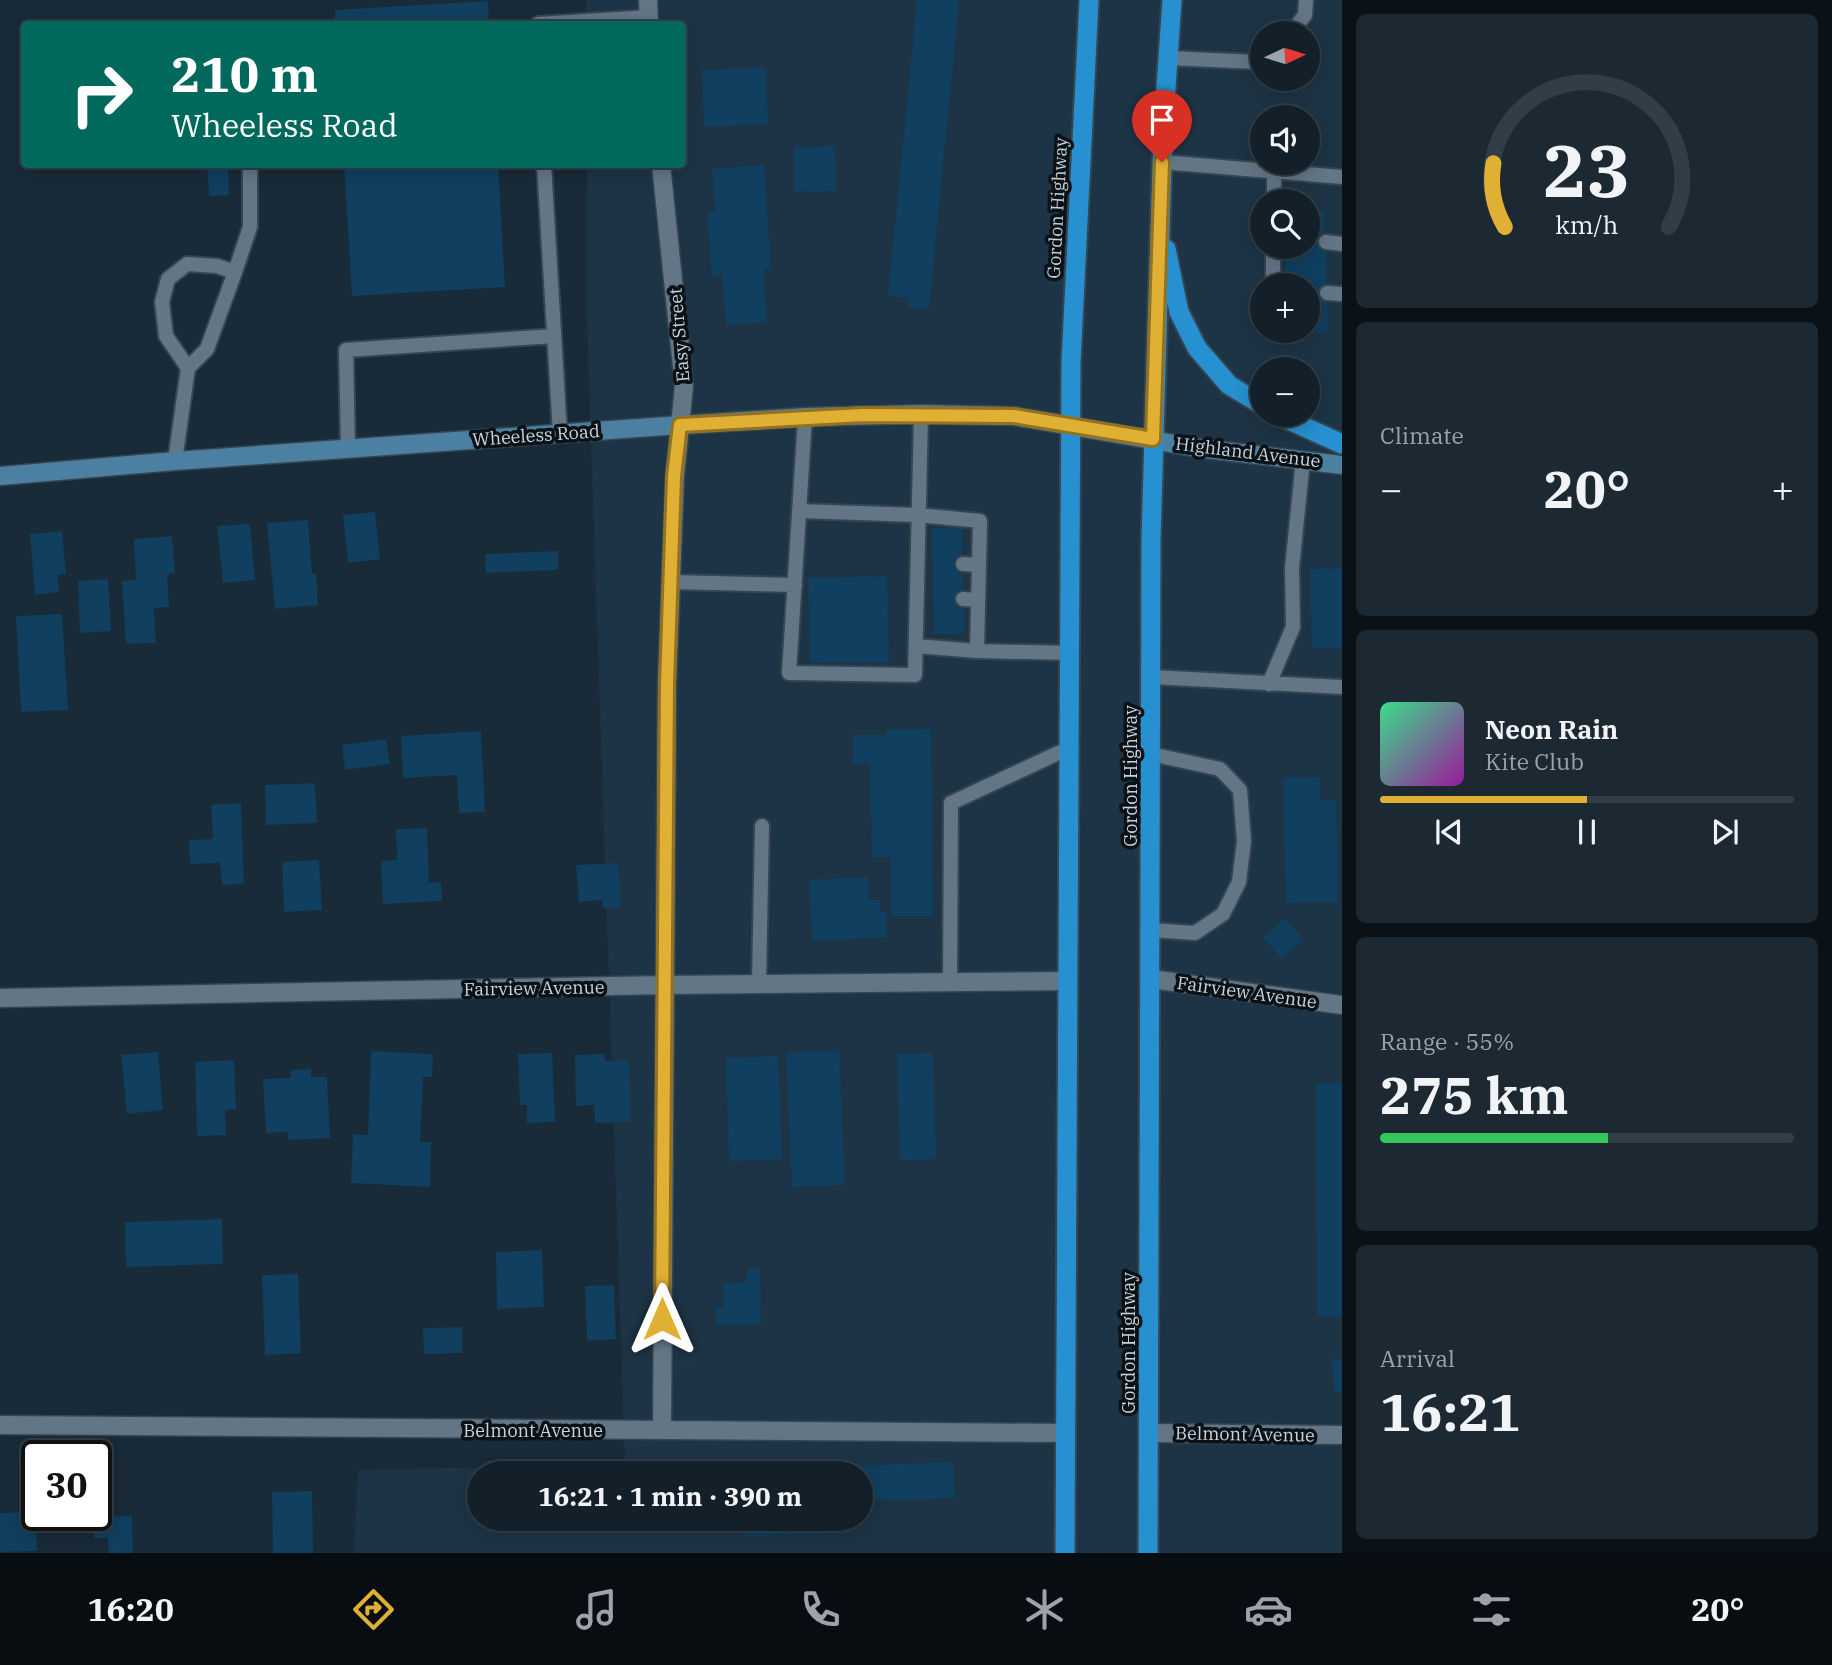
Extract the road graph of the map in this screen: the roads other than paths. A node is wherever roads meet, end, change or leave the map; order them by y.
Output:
1 (1089, 0) edge
2 (1172, 0) edge
3 (1306, 0) edge
4 (649, 14) edge
5 (571, 21) edge
6 (1300, 21) edge
7 (1168, 58) junction
8 (1250, 62) edge
9 (1162, 162) junction
10 (250, 168) edge
11 (544, 168) edge
12 (661, 168) edge
13 (1250, 168) edge
14 (1320, 175) edge
15 (1342, 177) edge
16 (1160, 218) junction
17 (1326, 242) dead end
18 (1342, 244) edge
19 (235, 272) junction
20 (1327, 293) dead end
21 (1342, 294) edge
22 (554, 337) junction
23 (188, 368) junction
24 (1250, 398) edge
25 (921, 414) junction
26 (805, 417) junction
27 (680, 425) junction
28 (1072, 426) junction
29 (1304, 427) edge
30 (560, 434) junction
31 (1153, 439) junction
32 (1342, 444) edge
33 (348, 449) junction
34 (1303, 460) junction
35 (175, 461) junction
36 (1342, 464) edge
37 (0, 476) edge
38 (799, 511) junction
39 (918, 515) junction
40 (963, 564) dead end
41 (979, 565) junction
42 (671, 582) junction
43 (795, 585) junction
44 (917, 598) junction
45 (934, 598) dead end
46 (916, 646) junction
47 (977, 651) junction
48 (1070, 653) junction
49 (1151, 677) junction
50 (1269, 684) junction
51 (1342, 687) edge
52 (1069, 748) junction
53 (1151, 754) junction
54 (762, 826) dead end
55 (1151, 930) junction
56 (1151, 979) junction
57 (1068, 981) junction
58 (950, 982) junction
59 (759, 984) junction
60 (664, 985) junction
61 (0, 998) edge
62 (1342, 1005) edge
63 (0, 1425) edge
64 (662, 1430) junction
65 (1066, 1433) junction
66 (1148, 1433) junction
67 (1342, 1435) edge
68 (1065, 1553) edge
69 (1148, 1553) edge

1 - 28 highway, Gordon Highway
2 - 7 highway, Gordon Highway
3 - 6 lane
4 - 5 lane
7 - 8 lane
7 - 9 highway, Gordon Highway
9 - 13 lane
9 - 16 highway, Gordon Highway
10 - 19 lane
11 - 22 lane
12 - 27 street, Easy Street
14 - 15 lane
16 - 24 highway
16 - 31 highway, Gordon Highway
17 - 18 lane
19 - 23 lane
19 - 23 lane
20 - 21 lane
22 - 30 lane
22 - 33 lane
23 - 35 lane
25 - 26 main road, Wheeless Road
25 - 28 main road, Wheeless Road
25 - 39 lane
26 - 27 main road, Wheeless Road
26 - 38 lane
27 - 30 main road, Wheeless Road
27 - 42 street, Easy Street
28 - 31 main road, Highland Avenue
28 - 48 highway, Gordon Highway
29 - 32 highway
30 - 33 main road, Wheeless Road
31 - 34 main road, Highland Avenue
31 - 49 highway, Gordon Highway
33 - 35 main road, Wheeless Road
34 - 36 main road, Highland Avenue
34 - 50 lane
35 - 37 main road, Wheeless Road
38 - 39 lane
38 - 43 lane
39 - 41 lane
39 - 44 lane
40 - 41 lane
41 - 47 lane
42 - 43 lane
42 - 60 street, Easy Street
43 - 46 lane
44 - 45 lane
44 - 46 lane
46 - 47 lane
47 - 48 lane
48 - 52 highway, Gordon Highway
49 - 50 lane
49 - 53 highway, Gordon Highway
50 - 51 lane
52 - 57 highway, Gordon Highway
52 - 58 lane
53 - 55 highway, Gordon Highway
53 - 55 lane
54 - 59 lane
55 - 56 highway, Gordon Highway
56 - 62 street, Fairview Avenue
56 - 66 highway, Gordon Highway
57 - 58 street, Fairview Avenue
57 - 65 highway, Gordon Highway
58 - 59 street, Fairview Avenue
59 - 60 street, Fairview Avenue
60 - 61 street, Fairview Avenue
60 - 64 street, Easy Street
63 - 64 street, Belmont Avenue
64 - 65 street, Belmont Avenue
65 - 68 highway, Gordon Highway
66 - 67 street, Belmont Avenue
66 - 69 highway, Gordon Highway

